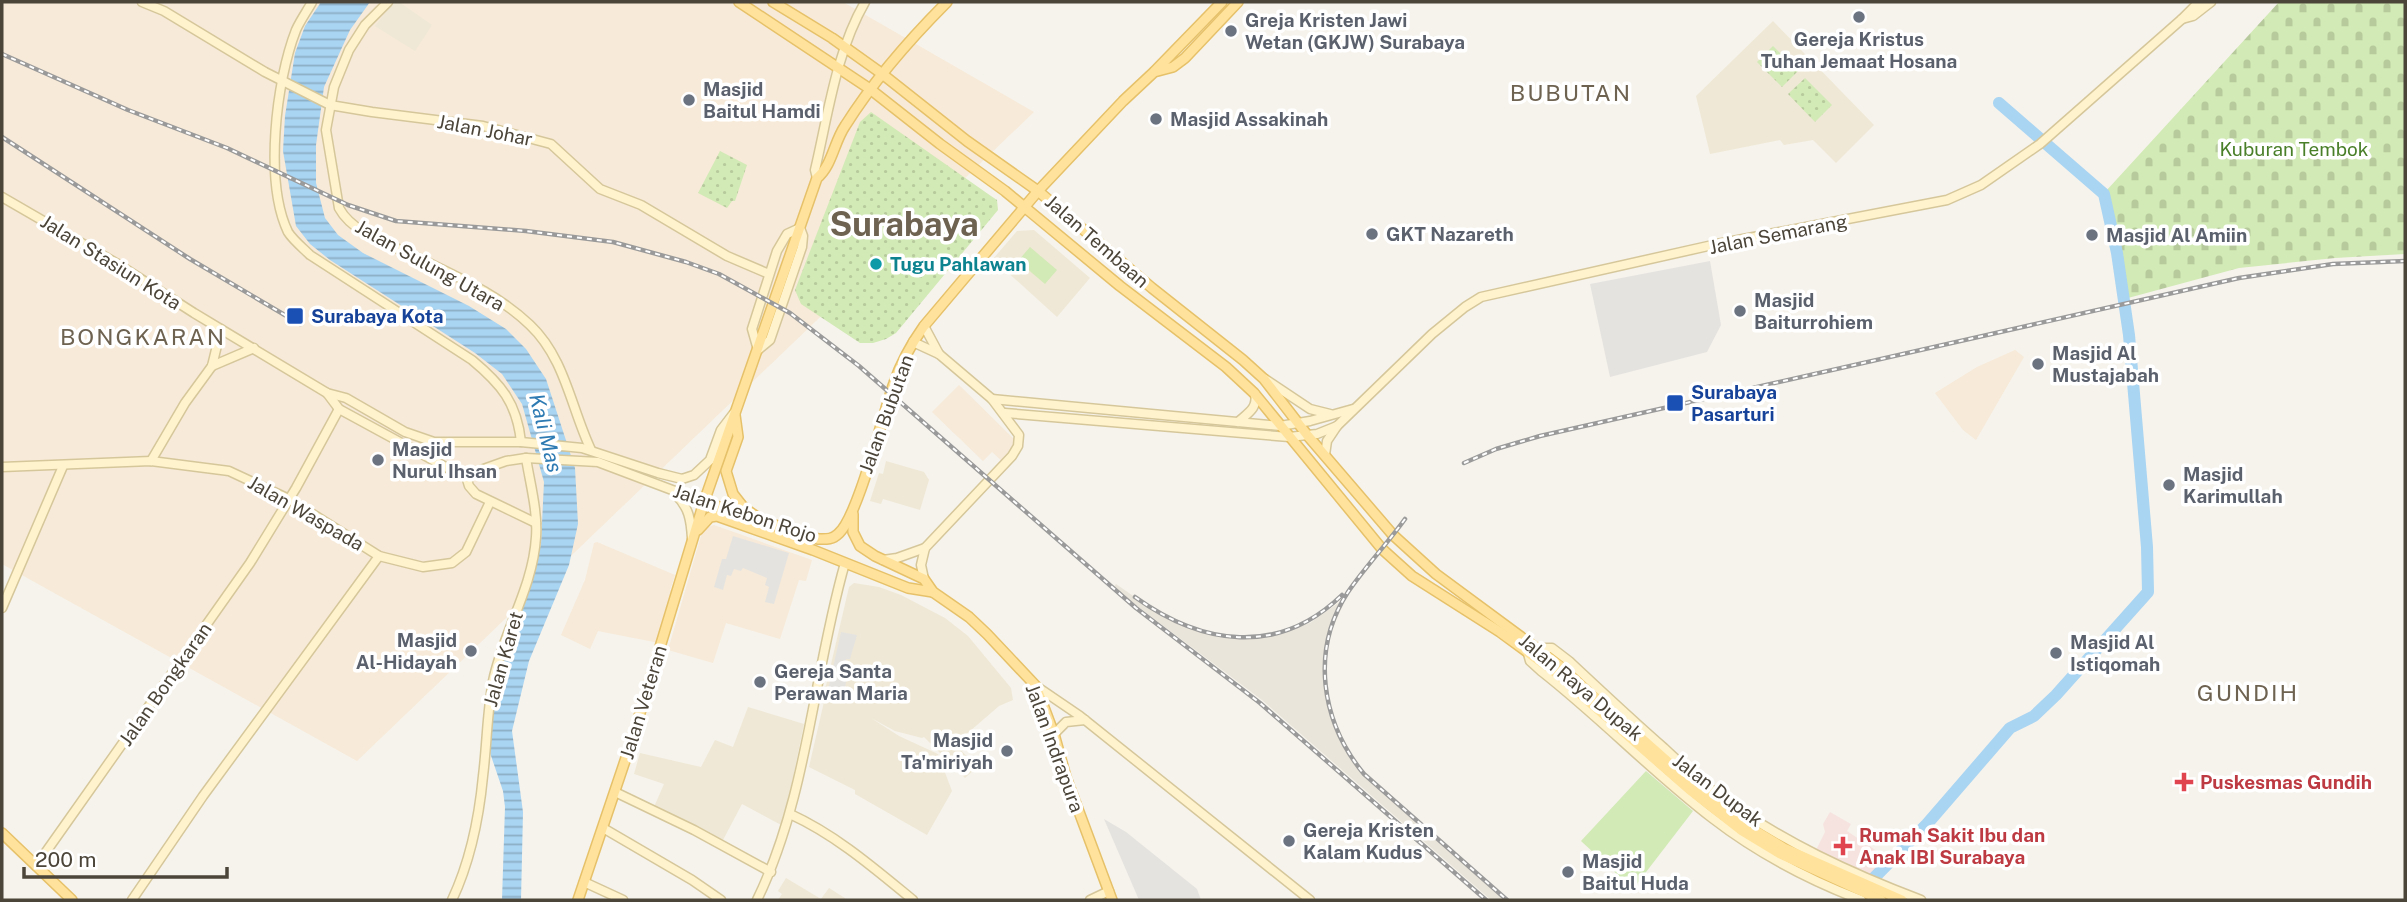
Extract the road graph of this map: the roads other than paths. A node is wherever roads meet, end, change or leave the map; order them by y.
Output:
1 (142, 2) edge
2 (312, 2) edge
3 (388, 2) edge
4 (739, 2) edge
5 (773, 2) edge
6 (865, 2) edge
7 (947, 2) edge
8 (1222, 2) edge
9 (1238, 2) edge
10 (2199, 2) edge
11 (2211, 2) edge
12 (2182, 19) junction
13 (846, 48) junction
14 (840, 68) junction
15 (1154, 72) junction
16 (881, 73) junction
17 (286, 83) junction
18 (870, 89) junction
19 (330, 104) junction
20 (817, 178) junction
21 (1038, 191) junction
22 (2, 197) edge
23 (1024, 206) junction
24 (800, 228) junction
25 (769, 274) junction
26 (924, 326) junction
27 (221, 329) junction
28 (913, 342) junction
29 (254, 348) junction
30 (758, 350) junction
31 (939, 354) junction
32 (212, 366) junction
33 (1264, 379) junction
34 (327, 393) junction
35 (1254, 393) junction
36 (992, 399) junction
37 (1356, 408) junction
38 (339, 409) junction
39 (1120, 410) junction
40 (735, 411) junction
41 (1004, 413) junction
42 (1333, 415) junction
43 (1238, 422) junction
44 (1299, 423) junction
45 (1137, 424) junction
46 (1280, 426) junction
47 (1337, 426) junction
48 (1308, 436) junction
49 (1289, 438) junction
50 (526, 442) junction
51 (586, 449) junction
52 (1325, 455) junction
53 (530, 458) junction
54 (151, 461) junction
55 (63, 466) junction
56 (2, 467) edge
57 (465, 473) junction
58 (670, 489) junction
59 (289, 499) junction
60 (490, 502) junction
61 (704, 502) junction
62 (853, 512) junction
63 (536, 523) junction
64 (764, 523) junction
65 (693, 538) junction
66 (925, 548) junction
67 (379, 556) junction
68 (883, 560) junction
69 (845, 563) junction
70 (1436, 574) junction
71 (924, 579) junction
72 (1428, 587) junction
73 (933, 592) junction
74 (2, 608) edge
75 (1036, 686) junction
76 (1085, 720) junction
77 (1054, 734) junction
78 (615, 792) junction
79 (1712, 795) junction
80 (790, 814) junction
81 (603, 828) junction
82 (2, 833) edge
83 (1794, 861) junction
84 (36, 866) junction
85 (771, 872) junction
86 (584, 882) junction
87 (1865, 890) edge
88 (1110, 896) edge
89 (72, 900) edge
90 (132, 900) edge
91 (452, 900) edge
92 (578, 900) edge
93 (623, 900) edge
94 (721, 900) edge
95 (757, 900) edge
96 (913, 900) edge
97 (1090, 900) edge
98 (1310, 900) edge
99 (1881, 900) edge
100 (1902, 900) edge
101 (1921, 900) edge

1 - 17 street, Jalan Johar
2 - 17 street
3 - 19 street
4 - 14 main road, Jalan Tembaan
5 - 13 main road, Jalan Tembaan
6 - 13 street
7 - 16 main road, Jalan Veteran
8 - 15 main road, Jalan Bubutan
9 - 15 main road, Jalan Bubutan
10 - 12 street, Jalan Semarang
11 - 12 street, Jalan Semarang
12 - 37 street, Jalan Semarang
13 - 14 street
13 - 16 main road, Jalan Tembaan
14 - 18 main road, Jalan Tembaan
14 - 20 street
15 - 21 main road, Jalan Bubutan
16 - 18 main road, Jalan Veteran
16 - 21 main road, Jalan Tembaan
17 - 19 street, Jalan Johar
17 - 50 street
18 - 20 main road, Jalan Veteran
18 - 23 main road, Jalan Tembaan
19 - 25 street, Jalan Johar
19 - 51 street, Jalan Sulung Utara
20 - 24 main road, Jalan Veteran
21 - 23 main road, Jalan Bubutan
21 - 33 main road, Jalan Tembaan
22 - 27 street, Jalan Stasiun Kota
23 - 26 main road, Jalan Bubutan
23 - 35 main road, Jalan Tembaan
24 - 25 street
24 - 30 main road, Jalan Veteran
25 - 30 street
26 - 28 main road, Jalan Bubutan
26 - 31 street
27 - 29 street, Jalan Stasiun Kota
27 - 32 street
28 - 31 street
28 - 62 main road, Jalan Bubutan
29 - 32 street
29 - 34 street, Jalan Stasiun Kota
30 - 40 main road, Jalan Veteran
31 - 36 street
32 - 54 street
33 - 42 street
33 - 44 main road, Jalan Tembaan
34 - 38 street, Jalan Stasiun Kota
34 - 50 street, Jalan Stasiun Kota
35 - 43 street
35 - 46 main road, Jalan Tembaan
36 - 39 street, Jalan Semarang
36 - 41 street
37 - 42 street, Jalan Semarang
37 - 47 street, Jalan Semarang
38 - 57 street, Jalan Stasiun Kota
38 - 59 street, Jalan Bongkaran
39 - 43 street, Jalan Semarang
39 - 45 street
40 - 51 street, Jalan Kebon Rojo
40 - 61 main road, Jalan Veteran
40 - 64 main road
41 - 45 street, Jalan Semarang
41 - 66 street
42 - 44 street, Jalan Semarang
43 - 46 street, Jalan Semarang
44 - 46 street, Jalan Semarang
44 - 48 main road, Jalan Raya Dupak
45 - 49 street, Jalan Semarang
46 - 49 main road, Jalan Raya Dupak
47 - 48 street, Jalan Semarang
47 - 52 street
48 - 49 street, Jalan Semarang
48 - 52 main road, Jalan Raya Dupak
49 - 72 main road, Jalan Raya Dupak
50 - 51 street, Jalan Stasiun Kota
52 - 70 main road, Jalan Raya Dupak
53 - 57 street
53 - 58 street, Jalan Kebon Rojo
53 - 63 street, Jalan Karet
54 - 55 street, Jalan Waspada
54 - 59 street, Jalan Waspada
55 - 56 street, Jalan Waspada
55 - 74 street
57 - 60 street
58 - 61 street, Jalan Kebon Rojo
58 - 65 street
59 - 67 street, Jalan Waspada
59 - 84 street, Jalan Bongkaran
60 - 63 street
60 - 67 street, Jalan Waspada
61 - 64 main road, Jalan Kebon Rojo
61 - 65 main road, Jalan Veteran
62 - 64 main road, Jalan Kebon Rojo
62 - 68 main road
63 - 91 street, Jalan Karet
65 - 69 main road, Jalan Kebon Rojo
65 - 78 main road, Jalan Veteran
66 - 68 street
66 - 71 street
67 - 90 street
68 - 71 main road
69 - 73 main road, Jalan Kebon Rojo
69 - 80 street
70 - 72 main road
70 - 79 main road, Jalan Raya Dupak
71 - 73 main road
72 - 83 main road, Jalan Raya Dupak
73 - 75 main road, Jalan Indrapura
75 - 76 street
75 - 77 main road, Jalan Indrapura
76 - 77 street
76 - 98 street
77 - 88 main road, Jalan Indrapura
78 - 81 main road, Jalan Veteran
78 - 85 street
79 - 83 main road, Jalan Raya Dupak
79 - 87 street, Jalan Dupak
80 - 85 street
80 - 96 street
81 - 86 main road, Jalan Veteran
81 - 94 street
82 - 84 main road
83 - 87 main road, Jalan Raya Dupak
83 - 87 street, Jalan Dupak
84 - 89 main road
85 - 95 street
86 - 92 main road, Jalan Veteran
86 - 93 street
87 - 99 main road, Jalan Raya Dupak
87 - 100 main road, Jalan Raya Dupak
87 - 101 street, Jalan Dupak
88 - 97 street

